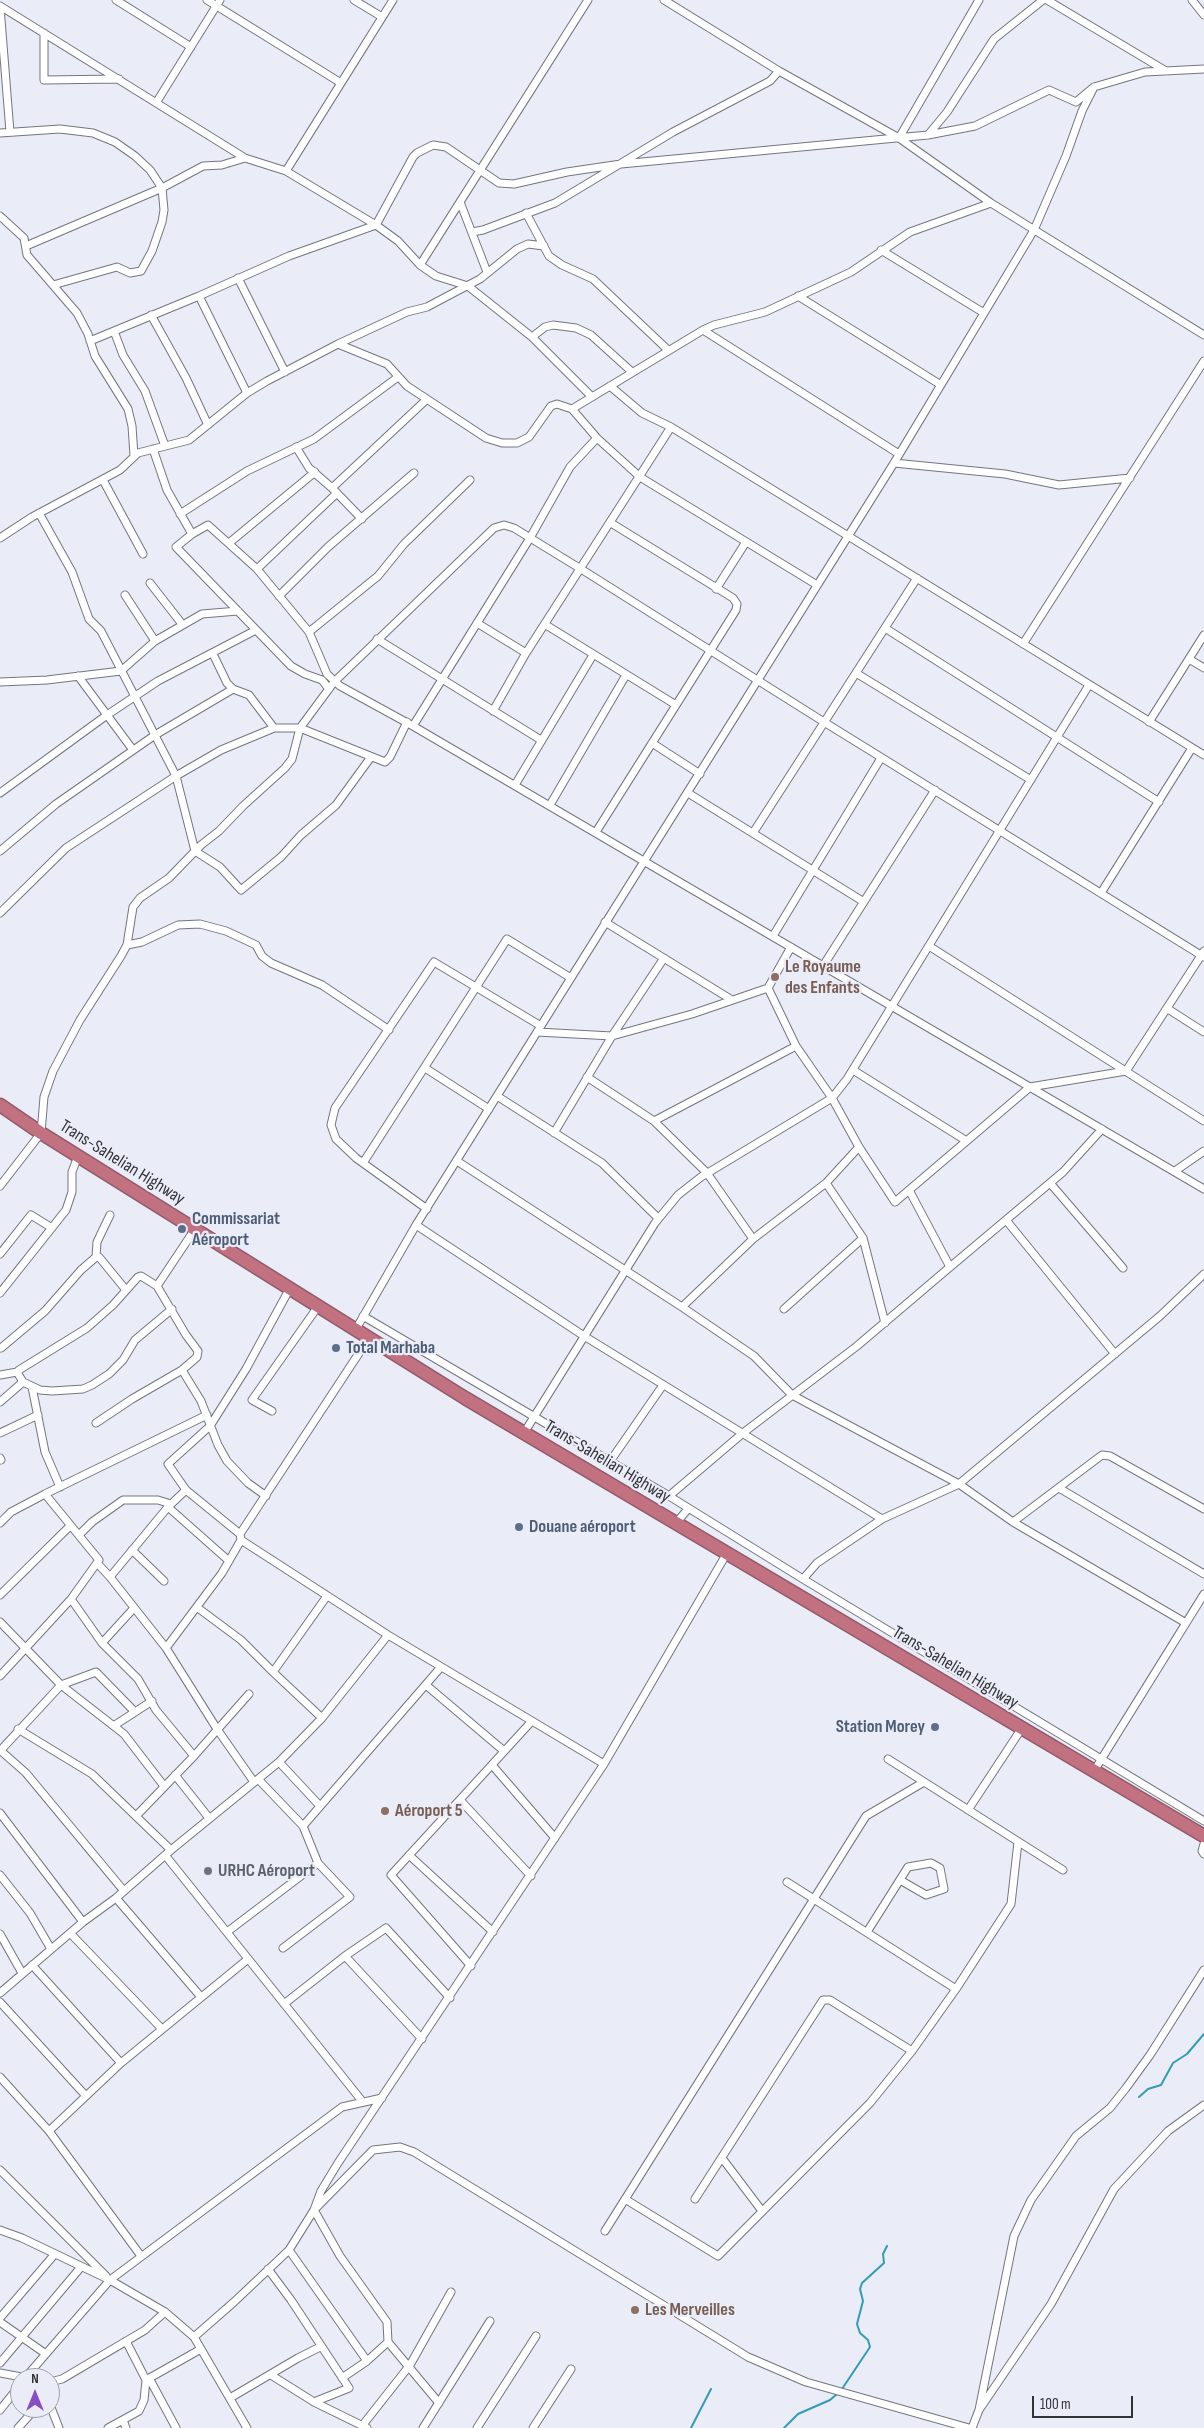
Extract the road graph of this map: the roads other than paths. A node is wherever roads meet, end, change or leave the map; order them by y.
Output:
1 (116, 0) edge
2 (207, 0) edge
3 (354, 0) edge
4 (393, 0) edge
5 (588, 0) edge
6 (664, 0) edge
7 (979, 0) edge
8 (1045, 0) edge
9 (1192, 0) edge
10 (218, 3) edge
11 (0, 6) edge
12 (1204, 16) edge
13 (382, 17) junction
14 (44, 33) junction
15 (191, 47) junction
16 (1204, 69) edge
17 (779, 71) junction
18 (1166, 71) junction
19 (119, 79) junction
20 (341, 83) junction
21 (1094, 87) junction
22 (156, 103) junction
23 (10, 132) junction
24 (0, 133) edge
25 (928, 135) junction
26 (899, 138) junction
27 (245, 158) junction
28 (622, 164) junction
29 (481, 169) junction
30 (286, 171) junction
31 (162, 188) junction
32 (460, 202) junction
33 (991, 203) junction
34 (526, 213) junction
35 (0, 216) edge
36 (376, 225) junction
37 (1034, 230) junction
38 (472, 232) junction
39 (26, 246) junction
40 (544, 246) junction
41 (881, 250) junction
42 (420, 265) junction
43 (487, 272) junction
44 (238, 278) junction
45 (53, 285) junction
46 (468, 286) junction
47 (200, 296) junction
48 (798, 296) junction
49 (984, 313) junction
50 (151, 315) junction
51 (703, 330) junction
52 (114, 331) junction
53 (1204, 336) edge
54 (532, 337) junction
55 (90, 340) junction
56 (338, 344) junction
57 (668, 350) junction
58 (1204, 361) edge
59 (285, 372) junction
60 (632, 372) junction
61 (398, 377) junction
62 (941, 385) junction
63 (610, 386) junction
64 (247, 393) junction
65 (592, 397) junction
66 (426, 400) junction
67 (572, 409) junction
68 (208, 425) junction
69 (671, 427) junction
70 (597, 438) junction
71 (165, 446) junction
72 (296, 448) junction
73 (154, 449) junction
74 (899, 454) junction
75 (134, 456) junction
76 (894, 463) junction
77 (315, 472) junction
78 (414, 473) dead end
79 (640, 477) junction
80 (1130, 478) junction
81 (103, 480) junction
82 (470, 480) dead end
83 (335, 490) junction
84 (39, 513) junction
85 (180, 514) junction
86 (362, 519) junction
87 (610, 523) junction
88 (192, 534) junction
89 (848, 536) junction
90 (0, 538) edge
91 (530, 538) junction
92 (746, 542) junction
93 (229, 543) junction
94 (143, 554) dead end
95 (257, 569) junction
96 (581, 569) junction
97 (916, 578) junction
98 (150, 583) dead end
99 (817, 585) junction
100 (716, 589) junction
101 (125, 595) dead end
102 (279, 596) junction
103 (238, 611) junction
104 (477, 623) junction
105 (182, 624) junction
106 (546, 625) junction
107 (885, 628) junction
108 (256, 630) junction
109 (309, 632) junction
110 (1204, 635) edge
111 (378, 640) junction
112 (155, 641) junction
113 (1023, 644) junction
114 (710, 649) junction
115 (526, 653) junction
116 (213, 654) junction
117 (593, 655) junction
118 (1189, 658) junction
119 (1204, 668) edge
120 (121, 671) junction
121 (856, 673) junction
122 (626, 675) junction
123 (78, 676) junction
124 (442, 679) junction
125 (757, 680) junction
126 (0, 682) edge
127 (334, 682) junction
128 (1089, 685) junction
129 (233, 689) junction
130 (329, 689) junction
131 (134, 696) junction
132 (676, 705) junction
133 (493, 711) junction
134 (107, 715) junction
135 (824, 722) junction
136 (1149, 722) junction
137 (410, 724) junction
138 (274, 728) junction
139 (300, 728) junction
140 (155, 735) junction
141 (1057, 737) junction
142 (541, 740) junction
143 (652, 743) junction
144 (1192, 748) junction
145 (133, 750) junction
146 (1204, 756) edge
147 (371, 757) junction
148 (881, 758) junction
149 (700, 774) junction
150 (176, 776) junction
151 (1031, 780) junction
152 (515, 785) junction
153 (935, 790) junction
154 (0, 793) edge
155 (688, 793) junction
156 (1159, 802) junction
157 (550, 806) junction
158 (1001, 829) junction
159 (596, 832) junction
160 (753, 834) junction
161 (0, 851) edge
162 (195, 851) junction
163 (644, 861) junction
164 (812, 870) junction
165 (1101, 893) junction
166 (864, 902) junction
167 (0, 913) edge
168 (605, 922) junction
169 (773, 936) junction
170 (126, 945) junction
171 (929, 946) junction
172 (791, 947) junction
173 (1203, 954) edge
174 (664, 958) junction
175 (823, 966) junction
176 (571, 978) junction
177 (476, 987) junction
178 (768, 988) junction
179 (732, 1000) junction
180 (893, 1006) junction
181 (1168, 1009) junction
182 (539, 1029) junction
183 (389, 1030) junction
184 (1204, 1032) edge
185 (612, 1036) junction
186 (796, 1046) junction
187 (425, 1068) junction
188 (852, 1070) junction
189 (1126, 1071) junction
190 (587, 1077) junction
191 (1030, 1087) junction
192 (497, 1096) junction
193 (832, 1098) junction
194 (0, 1105) edge
195 (489, 1109) junction
196 (1204, 1121) edge
197 (654, 1122) junction
198 (1102, 1129) junction
199 (42, 1133) junction
200 (554, 1133) junction
201 (965, 1140) junction
202 (859, 1147) junction
203 (1204, 1152) edge
204 (78, 1156) junction
205 (457, 1161) junction
206 (363, 1163) junction
207 (1175, 1172) junction
208 (707, 1173) junction
209 (826, 1183) junction
210 (1050, 1183) junction
211 (0, 1186) edge
212 (1204, 1189) edge
213 (908, 1190) junction
214 (427, 1209) junction
215 (110, 1215) dead end
216 (658, 1218) junction
217 (1006, 1220) junction
218 (416, 1225) junction
219 (52, 1228) junction
220 (195, 1229) junction
221 (863, 1238) junction
222 (753, 1239) junction
223 (0, 1254) edge
224 (96, 1256) junction
225 (950, 1267) junction
226 (1123, 1268) dead end
227 (626, 1270) junction
228 (1204, 1274) edge
229 (157, 1286) junction
230 (290, 1288) junction
231 (126, 1290) junction
232 (0, 1293) edge
233 (318, 1305) junction
234 (682, 1307) junction
235 (172, 1309) junction
236 (784, 1310) dead end
237 (363, 1316) junction
238 (884, 1323) junction
239 (356, 1329) junction
240 (584, 1336) junction
241 (369, 1338) junction
242 (0, 1348) edge
243 (1115, 1354) junction
244 (182, 1370) junction
245 (17, 1372) junction
246 (0, 1375) edge
247 (23, 1382) junction
248 (663, 1385) junction
249 (32, 1387) junction
250 (792, 1395) junction
251 (0, 1402) edge
252 (272, 1412) dead end
253 (38, 1415) junction
254 (207, 1415) junction
255 (534, 1416) junction
256 (96, 1423) dead end
257 (210, 1426) junction
258 (0, 1433) edge
259 (524, 1433) junction
260 (743, 1434) junction
261 (610, 1460) junction
262 (959, 1484) junction
263 (60, 1487) junction
264 (1059, 1488) junction
265 (186, 1490) junction
266 (45, 1494) junction
267 (266, 1496) junction
268 (669, 1496) junction
269 (170, 1505) junction
270 (688, 1509) junction
271 (1204, 1510) edge
272 (882, 1519) junction
273 (676, 1522) junction
274 (1013, 1522) junction
275 (0, 1523) edge
276 (70, 1526) junction
277 (80, 1534) junction
278 (241, 1537) junction
279 (132, 1550) junction
280 (727, 1553) junction
281 (229, 1560) junction
282 (97, 1563) junction
283 (1204, 1574) edge
284 (110, 1577) junction
285 (803, 1579) junction
286 (164, 1581) dead end
287 (1204, 1594) edge
288 (0, 1595) edge
289 (327, 1596) junction
290 (71, 1599) junction
291 (134, 1608) junction
292 (198, 1608) junction
293 (0, 1622) edge
294 (1186, 1623) junction
295 (388, 1635) junction
296 (102, 1643) junction
297 (25, 1648) junction
298 (166, 1648) junction
299 (441, 1668) junction
300 (273, 1672) junction
301 (0, 1676) edge
302 (426, 1684) junction
303 (61, 1685) junction
304 (249, 1694) dead end
305 (152, 1701) junction
306 (135, 1712) junction
307 (322, 1718) junction
308 (531, 1722) junction
309 (115, 1725) junction
310 (1022, 1728) junction
311 (18, 1729) junction
312 (216, 1729) junction
313 (0, 1750) edge
314 (504, 1751) junction
315 (194, 1756) junction
316 (888, 1759) dead end
317 (1102, 1759) junction
318 (279, 1762) junction
319 (604, 1764) junction
320 (492, 1765) junction
321 (1094, 1771) junction
322 (174, 1775) junction
323 (256, 1781) junction
324 (924, 1782) junction
325 (164, 1786) junction
326 (460, 1800) junction
327 (320, 1806) junction
328 (968, 1810) junction
329 (0, 1813) edge
330 (137, 1815) junction
331 (209, 1818) junction
332 (1204, 1821) edge
333 (303, 1826) junction
334 (1204, 1836) edge
335 (555, 1838) junction
336 (1018, 1842) junction
337 (1204, 1844) edge
338 (168, 1852) junction
339 (1204, 1854) edge
340 (409, 1855) junction
341 (318, 1863) junction
342 (1063, 1870) dead end
343 (0, 1875) edge
344 (530, 1876) junction
345 (900, 1880) junction
346 (787, 1882) dead end
347 (124, 1891) junction
348 (116, 1898) junction
349 (813, 1898) junction
350 (83, 1922) junction
351 (227, 1932) junction
352 (493, 1932) junction
353 (867, 1932) junction
354 (0, 1934) edge
355 (71, 1934) junction
356 (4, 1947) edge
357 (283, 1948) dead end
358 (51, 1949) junction
359 (346, 1956) junction
360 (248, 1959) junction
361 (32, 1965) junction
362 (471, 1966) junction
363 (1204, 1970) edge
364 (22, 1973) junction
365 (956, 1989) junction
366 (0, 1994) edge
367 (201, 1997) junction
368 (450, 1998) junction
369 (0, 2002) edge
370 (284, 2004) junction
371 (162, 2029) junction
372 (422, 2039) junction
373 (912, 2051) junction
374 (121, 2062) junction
375 (0, 2077) edge
376 (86, 2096) junction
377 (382, 2098) junction
378 (362, 2101) junction
379 (1204, 2105) edge
380 (49, 2131) junction
381 (722, 2158) junction
382 (0, 2170) edge
383 (625, 2199) junction
384 (695, 2199) dead end
385 (314, 2210) junction
386 (762, 2211) junction
387 (0, 2230) edge
388 (605, 2231) dead end
389 (289, 2250) junction
390 (54, 2255) junction
391 (141, 2256) junction
392 (81, 2267) junction
393 (268, 2269) junction
394 (110, 2280) junction
395 (451, 2292) dead end
396 (165, 2312) junction
397 (0, 2320) edge
398 (490, 2321) dead end
399 (536, 2336) dead end
400 (22, 2337) junction
401 (194, 2337) junction
402 (126, 2342) junction
403 (388, 2342) junction
404 (320, 2347) junction
405 (200, 2349) junction
406 (46, 2354) junction
407 (367, 2361) junction
408 (0, 2363) edge
409 (410, 2365) junction
410 (34, 2368) edge
411 (571, 2369) dead end
412 (272, 2374) junction
413 (342, 2378) junction
414 (147, 2379) junction
415 (60, 2380) edge
416 (10, 2398) edge
417 (230, 2398) junction
418 (314, 2402) junction
419 (439, 2403) junction
420 (0, 2410) edge
421 (979, 2410) junction
422 (27, 2418) edge
423 (123, 2420) junction
424 (364, 2427) edge
425 (18, 2428) edge
426 (108, 2428) edge
427 (126, 2428) edge
428 (176, 2428) edge
429 (248, 2428) edge
430 (423, 2428) edge
431 (477, 2428) edge
432 (533, 2428) edge
433 (971, 2428) edge

1 - 15 street
2 - 10 street
3 - 13 street
4 - 13 street
5 - 29 street
6 - 17 street
7 - 26 street
8 - 18 street
8 - 25 street
9 - 12 street
10 - 15 street
10 - 20 street
11 - 14 street
11 - 23 street
13 - 20 street
14 - 19 street
14 - 19 street
15 - 22 street
16 - 18 street
17 - 26 street
17 - 28 street
18 - 21 street
19 - 22 street
20 - 30 street
21 - 25 street
21 - 37 street
22 - 27 street
23 - 24 street
23 - 31 street
25 - 26 street
26 - 28 street
26 - 33 street
27 - 30 street
27 - 31 street
28 - 29 street
28 - 34 street
29 - 32 street
29 - 36 street
30 - 36 street
31 - 39 street
31 - 45 street
32 - 38 street
32 - 42 street
33 - 37 street
33 - 41 street
34 - 38 street
34 - 40 street
35 - 39 street
36 - 42 street
36 - 44 street
37 - 49 street
37 - 53 street
38 - 43 street
39 - 45 street
40 - 43 street
40 - 57 street
41 - 48 street
41 - 49 street
42 - 46 street
43 - 46 street
44 - 47 street
44 - 59 street
45 - 55 street
46 - 54 street
46 - 56 street
47 - 50 street
47 - 64 street
48 - 51 street
48 - 62 street
49 - 62 street
50 - 52 street
50 - 68 street
51 - 57 street
51 - 74 street
52 - 55 street
52 - 71 street
54 - 60 street
54 - 65 street
55 - 75 street
56 - 59 street
56 - 61 street
57 - 60 street
58 - 80 street
59 - 64 street
60 - 63 street
61 - 66 street
61 - 72 street
62 - 74 street
63 - 65 street
63 - 69 street
64 - 68 street
65 - 67 street
66 - 67 street
66 - 83 street
67 - 70 street
68 - 71 street
69 - 79 street
69 - 89 street
70 - 79 street
70 - 91 street
71 - 73 street
72 - 77 street
72 - 85 street
73 - 75 street
73 - 85 street
74 - 76 street
75 - 81 street
76 - 80 street
76 - 89 street
77 - 83 street
77 - 93 street
78 - 86 street
79 - 87 street
79 - 92 street
80 - 113 street
81 - 84 street
81 - 94 street
82 - 109 street
83 - 86 street
83 - 95 street
84 - 90 street
84 - 120 street
85 - 88 street
86 - 102 street
87 - 96 street
87 - 100 street
88 - 93 street
88 - 103 street
89 - 97 street
89 - 99 street
91 - 96 street
91 - 104 street
91 - 111 street
92 - 99 street
92 - 100 street
93 - 95 street
95 - 102 street
96 - 106 street
96 - 114 street
97 - 107 street
97 - 113 street
98 - 105 street
99 - 125 street
100 - 114 street
101 - 112 street
102 - 109 street
103 - 105 street
103 - 108 street
104 - 115 street
104 - 124 street
105 - 112 street
106 - 115 street
106 - 117 street
107 - 121 street
107 - 141 street
108 - 116 street
108 - 130 street
109 - 127 street
110 - 118 street
111 - 124 street
111 - 127 street
112 - 120 street
113 - 128 street
114 - 125 street
114 - 132 street
115 - 133 street
116 - 129 street
116 - 131 street
117 - 122 street
117 - 142 street
118 - 119 street
118 - 136 street
120 - 123 street
120 - 131 street
121 - 135 street
121 - 151 street
122 - 132 street
122 - 157 street
123 - 126 street
123 - 134 street
124 - 133 street
124 - 137 street
125 - 135 street
125 - 149 street
127 - 130 street
127 - 137 street
128 - 136 street
128 - 141 street
129 - 138 street
129 - 140 street
130 - 139 street
131 - 134 street
131 - 140 street
132 - 143 street
133 - 142 street
134 - 145 street
134 - 154 street
135 - 148 street
135 - 160 street
136 - 144 street
137 - 147 street
137 - 152 street
138 - 139 street
138 - 150 street
139 - 147 street
139 - 162 street
140 - 145 street
140 - 150 street
141 - 151 street
141 - 156 street
142 - 152 street
143 - 149 street
143 - 159 street
144 - 146 street
144 - 156 street
145 - 161 street
147 - 162 street
148 - 153 street
148 - 164 street
149 - 155 street
150 - 162 street
150 - 167 street
151 - 158 street
152 - 157 street
153 - 158 street
153 - 166 street
155 - 160 street
155 - 163 street
156 - 165 street
157 - 159 street
158 - 165 street
158 - 171 street
159 - 163 street
160 - 164 street
162 - 170 street
163 - 168 street
163 - 169 street
164 - 166 street
164 - 169 street
165 - 173 street
166 - 175 street
168 - 174 street
168 - 176 street
169 - 172 street
170 - 183 street
170 - 199 street
171 - 180 street
171 - 189 street
172 - 175 street
172 - 178 street
173 - 181 street
174 - 179 street
174 - 185 street
175 - 180 street
176 - 177 street
176 - 182 street
177 - 182 street
177 - 183 street
177 - 187 street
178 - 179 street
178 - 186 street
179 - 185 street
180 - 188 street
180 - 191 street
181 - 184 street
181 - 189 street
182 - 185 street
182 - 192 street
183 - 206 street
185 - 190 street
186 - 193 street
186 - 197 street
187 - 195 street
187 - 206 street
188 - 193 street
188 - 201 street
189 - 191 street
189 - 196 street
190 - 197 street
190 - 200 street
191 - 198 street
191 - 201 street
192 - 195 street
192 - 200 street
193 - 202 street
193 - 208 street
194 - 199 highway, Trans-Sahelian Highway
195 - 205 street
197 - 208 street
198 - 207 street
198 - 210 street
199 - 204 highway, Trans-Sahelian Highway
199 - 211 street
200 - 216 street
201 - 213 street
202 - 209 street
202 - 213 street
203 - 207 street
204 - 219 street
204 - 220 highway, Trans-Sahelian Highway
205 - 214 street
205 - 227 street
206 - 214 street
207 - 212 street
208 - 216 street
208 - 222 street
209 - 221 street
209 - 222 street
210 - 217 street
210 - 226 street
213 - 225 street
214 - 218 street
215 - 224 street
216 - 227 street
217 - 225 street
217 - 243 street
218 - 237 street
218 - 240 street
219 - 223 street
219 - 232 street
220 - 229 street
220 - 230 highway, Trans-Sahelian Highway
221 - 236 street
221 - 238 street
222 - 234 street
224 - 231 street
224 - 242 street
225 - 238 street
227 - 234 street
227 - 240 street
228 - 243 street
229 - 231 street
229 - 235 street
230 - 233 highway, Trans-Sahelian Highway
230 - 257 street
231 - 245 street
233 - 239 highway, Trans-Sahelian Highway
233 - 252 street
234 - 250 street
235 - 244 street
235 - 249 street
237 - 239 street
237 - 255 street
238 - 250 street
239 - 241 highway, Trans-Sahelian Highway
240 - 248 street
240 - 255 street
241 - 259 highway, Trans-Sahelian Highway
241 - 267 street
243 - 262 street
244 - 254 street
244 - 256 street
245 - 246 street
245 - 247 street
247 - 249 street
247 - 251 street
248 - 260 street
248 - 261 street
249 - 253 street
250 - 260 street
250 - 262 street
253 - 258 street
253 - 263 street
254 - 257 street
254 - 263 street
255 - 259 street
255 - 261 street
257 - 265 street
257 - 267 street
259 - 273 highway, Trans-Sahelian Highway
260 - 268 street
260 - 272 street
261 - 268 street
262 - 272 street
262 - 274 street
263 - 266 street
264 - 271 street
264 - 274 street
264 - 283 street
265 - 269 street
265 - 278 street
266 - 275 street
266 - 276 street
267 - 278 street
268 - 270 street
269 - 277 street
269 - 279 street
269 - 281 street
270 - 273 street
270 - 285 street
272 - 285 street
273 - 280 highway, Trans-Sahelian Highway
274 - 294 street
276 - 277 street
276 - 288 street
277 - 282 street
278 - 281 street
278 - 289 street
279 - 284 street
279 - 286 street
280 - 310 highway, Trans-Sahelian Highway
280 - 319 street
281 - 292 street
282 - 284 street
282 - 290 street
284 - 291 street
285 - 317 street
287 - 294 street
289 - 295 street
289 - 300 street
290 - 296 street
290 - 297 street
291 - 296 street
291 - 298 street
292 - 298 street
292 - 300 street
293 - 297 street
294 - 317 street
295 - 299 street
295 - 307 street
296 - 305 street
297 - 301 street
297 - 303 street
298 - 312 street
299 - 302 street
299 - 308 street
300 - 307 street
302 - 314 street
302 - 327 street
303 - 306 street
303 - 309 street
303 - 311 street
304 - 312 street
305 - 306 street
305 - 315 street
306 - 309 street
307 - 318 street
308 - 314 street
308 - 319 street
309 - 325 street
310 - 321 highway, Trans-Sahelian Highway
310 - 328 street
311 - 313 street
311 - 330 street
312 - 315 street
312 - 323 street
313 - 347 street
314 - 320 street
315 - 322 street
316 - 324 street
317 - 321 street
317 - 332 street
318 - 323 street
318 - 327 street
319 - 335 street
320 - 326 street
320 - 335 street
321 - 334 highway, Trans-Sahelian Highway
322 - 325 street
322 - 331 street
323 - 331 street
323 - 333 street
324 - 328 street
324 - 349 street
325 - 330 street
326 - 340 street
326 - 344 street
327 - 333 street
328 - 336 street
329 - 350 street
330 - 338 street
331 - 338 street
333 - 341 street
335 - 344 street
336 - 342 street
336 - 365 street
337 - 339 street
338 - 347 street
338 - 351 street
340 - 352 street
340 - 362 street
341 - 351 street
341 - 357 street
343 - 358 street
344 - 352 street
345 - 345 street
345 - 353 street
346 - 349 street
347 - 348 street
348 - 350 street
348 - 367 street
349 - 353 street
349 - 383 street
350 - 355 street
351 - 360 street
352 - 362 street
353 - 365 street
354 - 356 street
355 - 358 street
355 - 371 street
356 - 364 street
358 - 361 street
359 - 368 street
359 - 370 street
359 - 372 street
360 - 367 street
360 - 370 street
361 - 364 street
361 - 374 street
362 - 368 street
363 - 421 street
364 - 366 street
365 - 373 street
367 - 371 street
368 - 372 street
369 - 376 street
370 - 378 street
371 - 374 street
372 - 377 street
373 - 381 street
373 - 386 street
374 - 376 street
375 - 380 street
376 - 380 street
377 - 378 street
377 - 385 street
378 - 391 street
379 - 421 street
380 - 391 street
381 - 384 street
381 - 386 street
382 - 394 street
383 - 386 street
383 - 388 street
385 - 389 street
385 - 403 street
385 - 433 street
387 - 390 street
389 - 393 street
389 - 407 street
390 - 392 street
390 - 397 street
391 - 394 street
392 - 394 street
392 - 400 street
393 - 401 street
393 - 404 street
394 - 396 street
394 - 406 street
395 - 409 street
396 - 401 street
396 - 402 street
397 - 400 street
398 - 419 street
399 - 431 street
400 - 406 street
400 - 408 street
401 - 405 street
402 - 414 street
402 - 415 street
403 - 407 street
403 - 409 street
404 - 412 street
404 - 413 street
405 - 414 street
405 - 417 street
406 - 410 street
407 - 413 street
409 - 419 street
409 - 424 street
411 - 432 street
412 - 417 street
412 - 418 street
413 - 418 street
414 - 423 street
414 - 428 street
416 - 420 street
417 - 429 street
418 - 424 street
419 - 430 street
421 - 433 street
422 - 425 street
423 - 426 street
423 - 427 street

